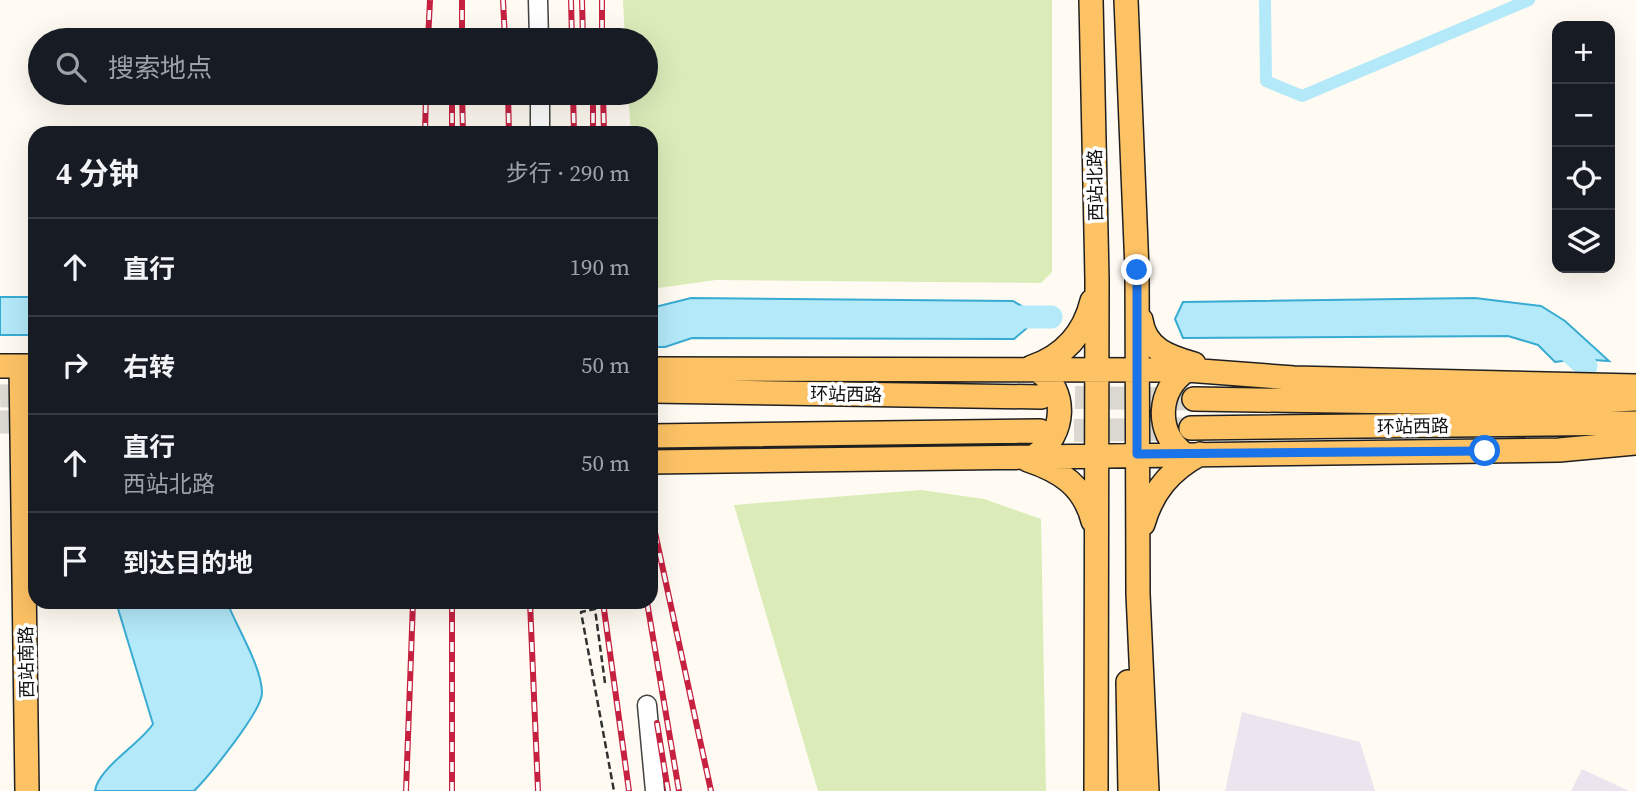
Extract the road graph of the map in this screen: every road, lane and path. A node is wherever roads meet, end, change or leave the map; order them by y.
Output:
1 (538, 0) edge
2 (1091, 0) edge
3 (1126, 0) edge
4 (539, 28) edge
5 (540, 105) edge
6 (540, 126) edge
7 (1097, 279) junction
8 (1137, 293) junction
9 (19, 366) edge
10 (658, 369) edge
11 (1030, 370) junction
12 (1097, 370) junction
13 (1137, 370) junction
14 (1187, 370) junction
15 (1212, 373) junction
16 (1636, 386) edge
17 (658, 391) edge
18 (1041, 397) tunnel mouth
19 (1194, 399) tunnel mouth
20 (1636, 400) edge
21 (1636, 423) edge
22 (1191, 428) tunnel mouth
23 (1041, 431) tunnel mouth
24 (658, 436) edge
25 (1636, 443) edge
26 (19, 450) edge
27 (1097, 454) junction
28 (1137, 454) junction
29 (1192, 454) junction
30 (1012, 455) junction
31 (1036, 455) junction
32 (658, 462) edge
33 (28, 521) edge
34 (24, 534) junction
35 (1098, 539) junction
36 (1137, 548) junction
37 (1138, 594) junction
38 (606, 682) dead end
39 (647, 705) dead end
40 (1096, 788) edge
41 (27, 791) edge
42 (614, 791) edge
43 (655, 791) edge
44 (1130, 791) edge
45 (1147, 791) edge

1 - 4 street
2 - 7 main road, 西站北路
3 - 8 main road
5 - 6 street
7 - 11 main road
7 - 12 main road, 西站北路
8 - 13 main road
8 - 15 main road
9 - 26 main road, 西站南路
10 - 11 main road
11 - 12 main road
11 - 31 main road
12 - 13 main road
12 - 27 main road, 西站北路
13 - 14 main road
13 - 28 main road
14 - 15 main road
14 - 29 main road
15 - 16 main road
17 - 18 main road, 环站西路
19 - 20 main road, 环站西路
21 - 22 main road, 环站西路
23 - 24 main road
25 - 29 main road
26 - 34 main road, 西站南路
27 - 28 main road
27 - 31 main road
27 - 35 main road, 西站北路
28 - 29 main road
28 - 36 main road
29 - 36 main road
30 - 31 main road
30 - 32 main road
30 - 35 main road
33 - 34 main road
34 - 41 main road, 西站南路
35 - 40 main road, 西站北路
36 - 37 main road
37 - 44 main road
37 - 45 main road
38 - 42 path
39 - 43 street

